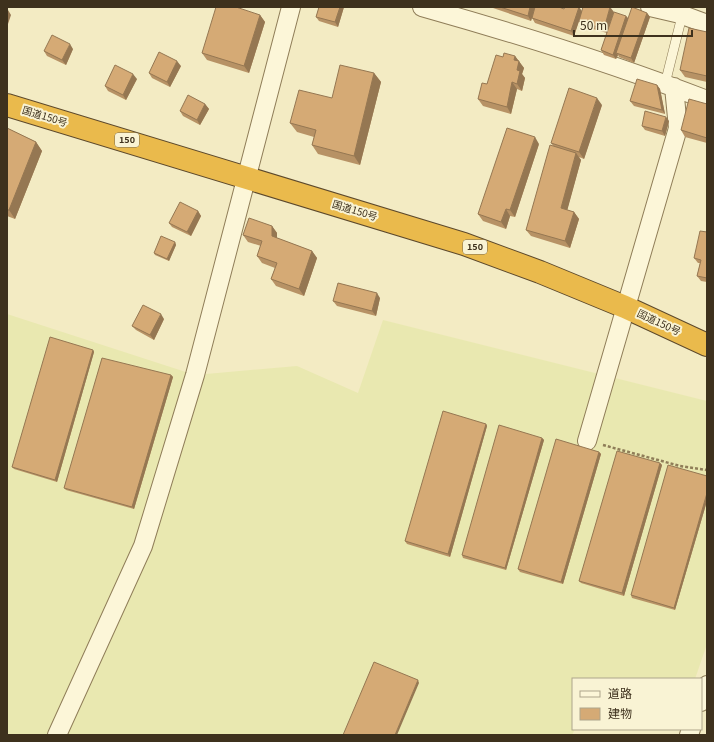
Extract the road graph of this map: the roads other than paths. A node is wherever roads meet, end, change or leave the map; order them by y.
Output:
1 (291, 7) edge
2 (422, 7) edge
3 (650, 7) edge
4 (683, 11) edge
5 (707, 24) edge
6 (669, 86) junction
7 (707, 100) edge
8 (7, 105) edge
9 (246, 176) junction
10 (625, 307) junction
11 (703, 340) edge
12 (587, 441) road end
13 (707, 684) edge
14 (702, 699) edge
15 (57, 735) edge

1 - 9 street
2 - 6 street
3 - 4 street
4 - 5 street
4 - 6 lane
6 - 7 street
6 - 10 street
8 - 9 highway, 国道150号 / 150
9 - 10 highway, 国道150号 / 150
9 - 15 street
10 - 11 highway, 国道150号 / 150
10 - 12 street
13 - 14 street

